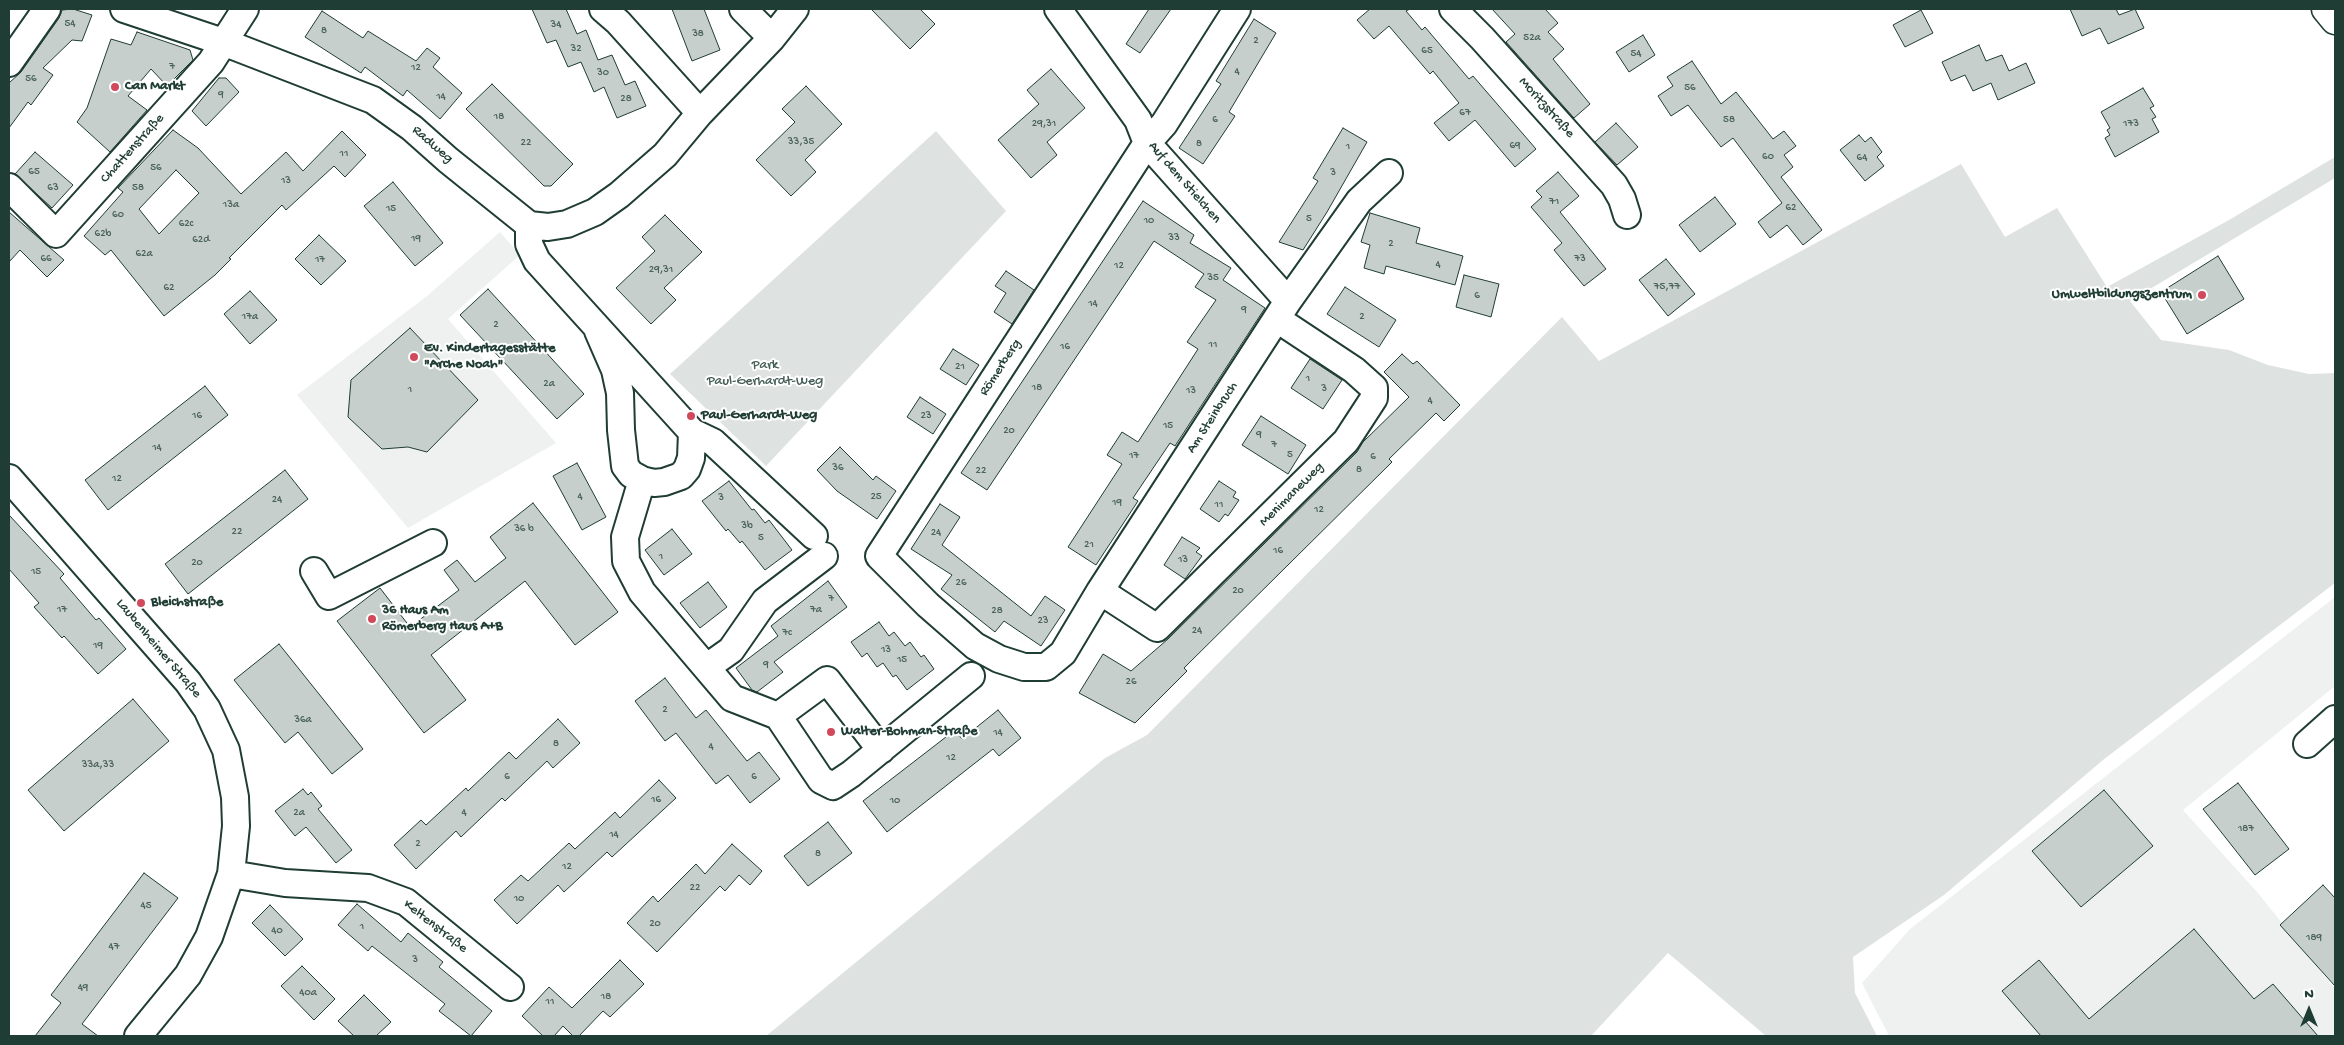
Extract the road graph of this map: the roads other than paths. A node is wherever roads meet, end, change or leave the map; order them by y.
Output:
1 (47, 9) edge
2 (124, 9) edge
3 (245, 9) edge
4 (603, 9) edge
5 (743, 9) edge
6 (795, 9) edge
7 (1058, 9) edge
8 (1237, 9) edge
9 (1453, 9) edge
10 (2326, 9) edge
11 (2335, 20) edge
12 (772, 38) junction
13 (222, 42) junction
14 (9, 63) edge
15 (700, 113) junction
16 (1147, 143) junction
17 (1389, 173) dead end
18 (9, 187) edge
19 (1627, 215) dead end
20 (529, 225) junction
21 (1282, 310) junction
22 (598, 331) junction
23 (696, 434) junction
24 (9, 478) edge
25 (642, 480) junction
26 (433, 544) dead end
27 (314, 571) dead end
28 (1100, 591) junction
29 (707, 667) junction
30 (1046, 667) joint
31 (971, 676) dead end
32 (778, 716) junction
33 (2335, 719) edge
34 (2307, 744) dead end
35 (881, 750) junction
36 (231, 874) junction
37 (510, 987) dead end
38 (138, 1036) edge

1 - 14 street
2 - 13 street, Radweg
3 - 13 street, Chattenstraße
4 - 15 street
5 - 12 street
6 - 12 street
7 - 16 street, Auf dem Stielchen
8 - 16 street, Römerberg
9 - 19 street, Moritzstraße
10 - 11 main road
12 - 15 street
13 - 18 street, Chattenstraße
13 - 20 street, Radweg
15 - 20 street
16 - 21 street, Auf dem Stielchen
16 - 30 street, Römerberg
17 - 21 street, Am Steinbruch
20 - 22 street
21 - 28 street, Am Steinbruch
21 - 28 street, Menimaneweg
22 - 23 street
22 - 25 street
23 - 25 street
23 - 29 street
24 - 36 street, Laubenheimer Straße
25 - 29 street
26 - 27 street
28 - 30 street, Am Steinbruch
29 - 32 street
31 - 35 street
32 - 35 street
32 - 35 street
33 - 34 street
36 - 37 street, Keltenstraße
36 - 38 street, Laubenheimer Straße

